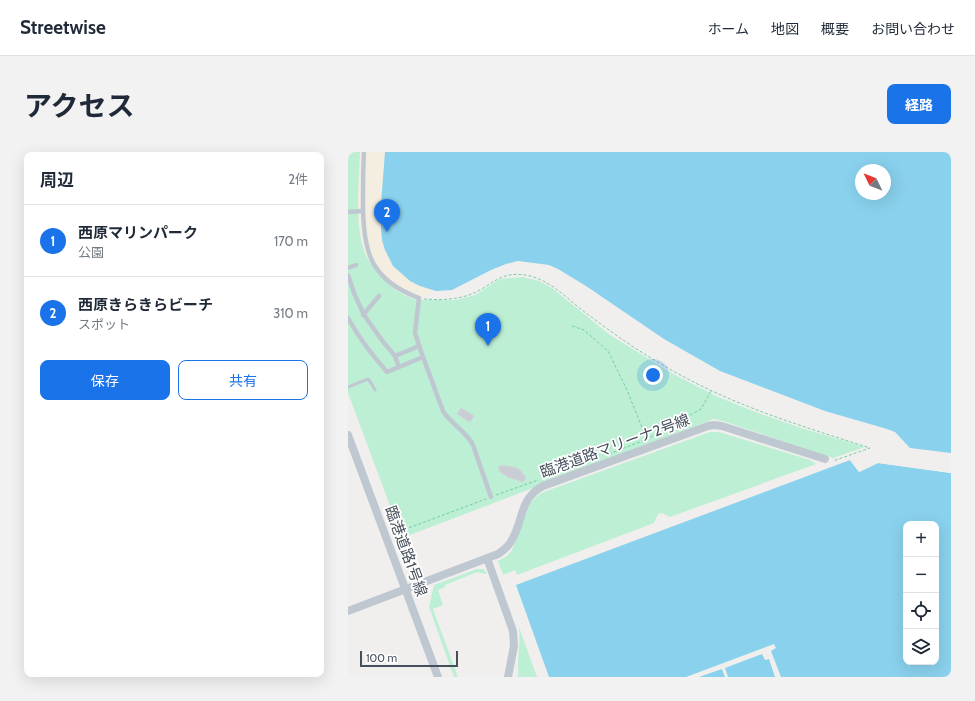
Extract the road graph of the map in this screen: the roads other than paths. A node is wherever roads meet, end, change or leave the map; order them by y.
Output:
1 (364, 152) edge
2 (348, 212) edge
3 (363, 212) junction
4 (356, 265) dead end
5 (348, 268) edge
6 (348, 275) edge
7 (349, 285) edge
8 (379, 296) dead end
9 (363, 315) junction
10 (348, 318) edge
11 (420, 346) junction
12 (395, 356) junction
13 (424, 357) junction
14 (399, 368) junction
15 (348, 387) edge
16 (375, 390) dead end
17 (348, 436) edge
18 (827, 461) road end
19 (491, 497) road end
20 (487, 558) junction
21 (405, 589) junction
22 (348, 611) edge
23 (438, 677) edge
24 (508, 677) edge

1 - 3 street
2 - 3 street
3 - 11 street
4 - 5 street
6 - 7 street
7 - 9 street
8 - 9 street
9 - 12 street
10 - 14 street
11 - 12 street
11 - 13 street
12 - 14 street
13 - 14 street
13 - 19 street
15 - 16 lane
17 - 21 street, 臨港道路1号線
18 - 20 street, 臨港道路マリーナ2号線
20 - 21 street, 臨港道路マリーナ2号線
20 - 24 street
21 - 22 street, 臨港道路マリーナ2号線
21 - 23 street, 臨港道路1号線

